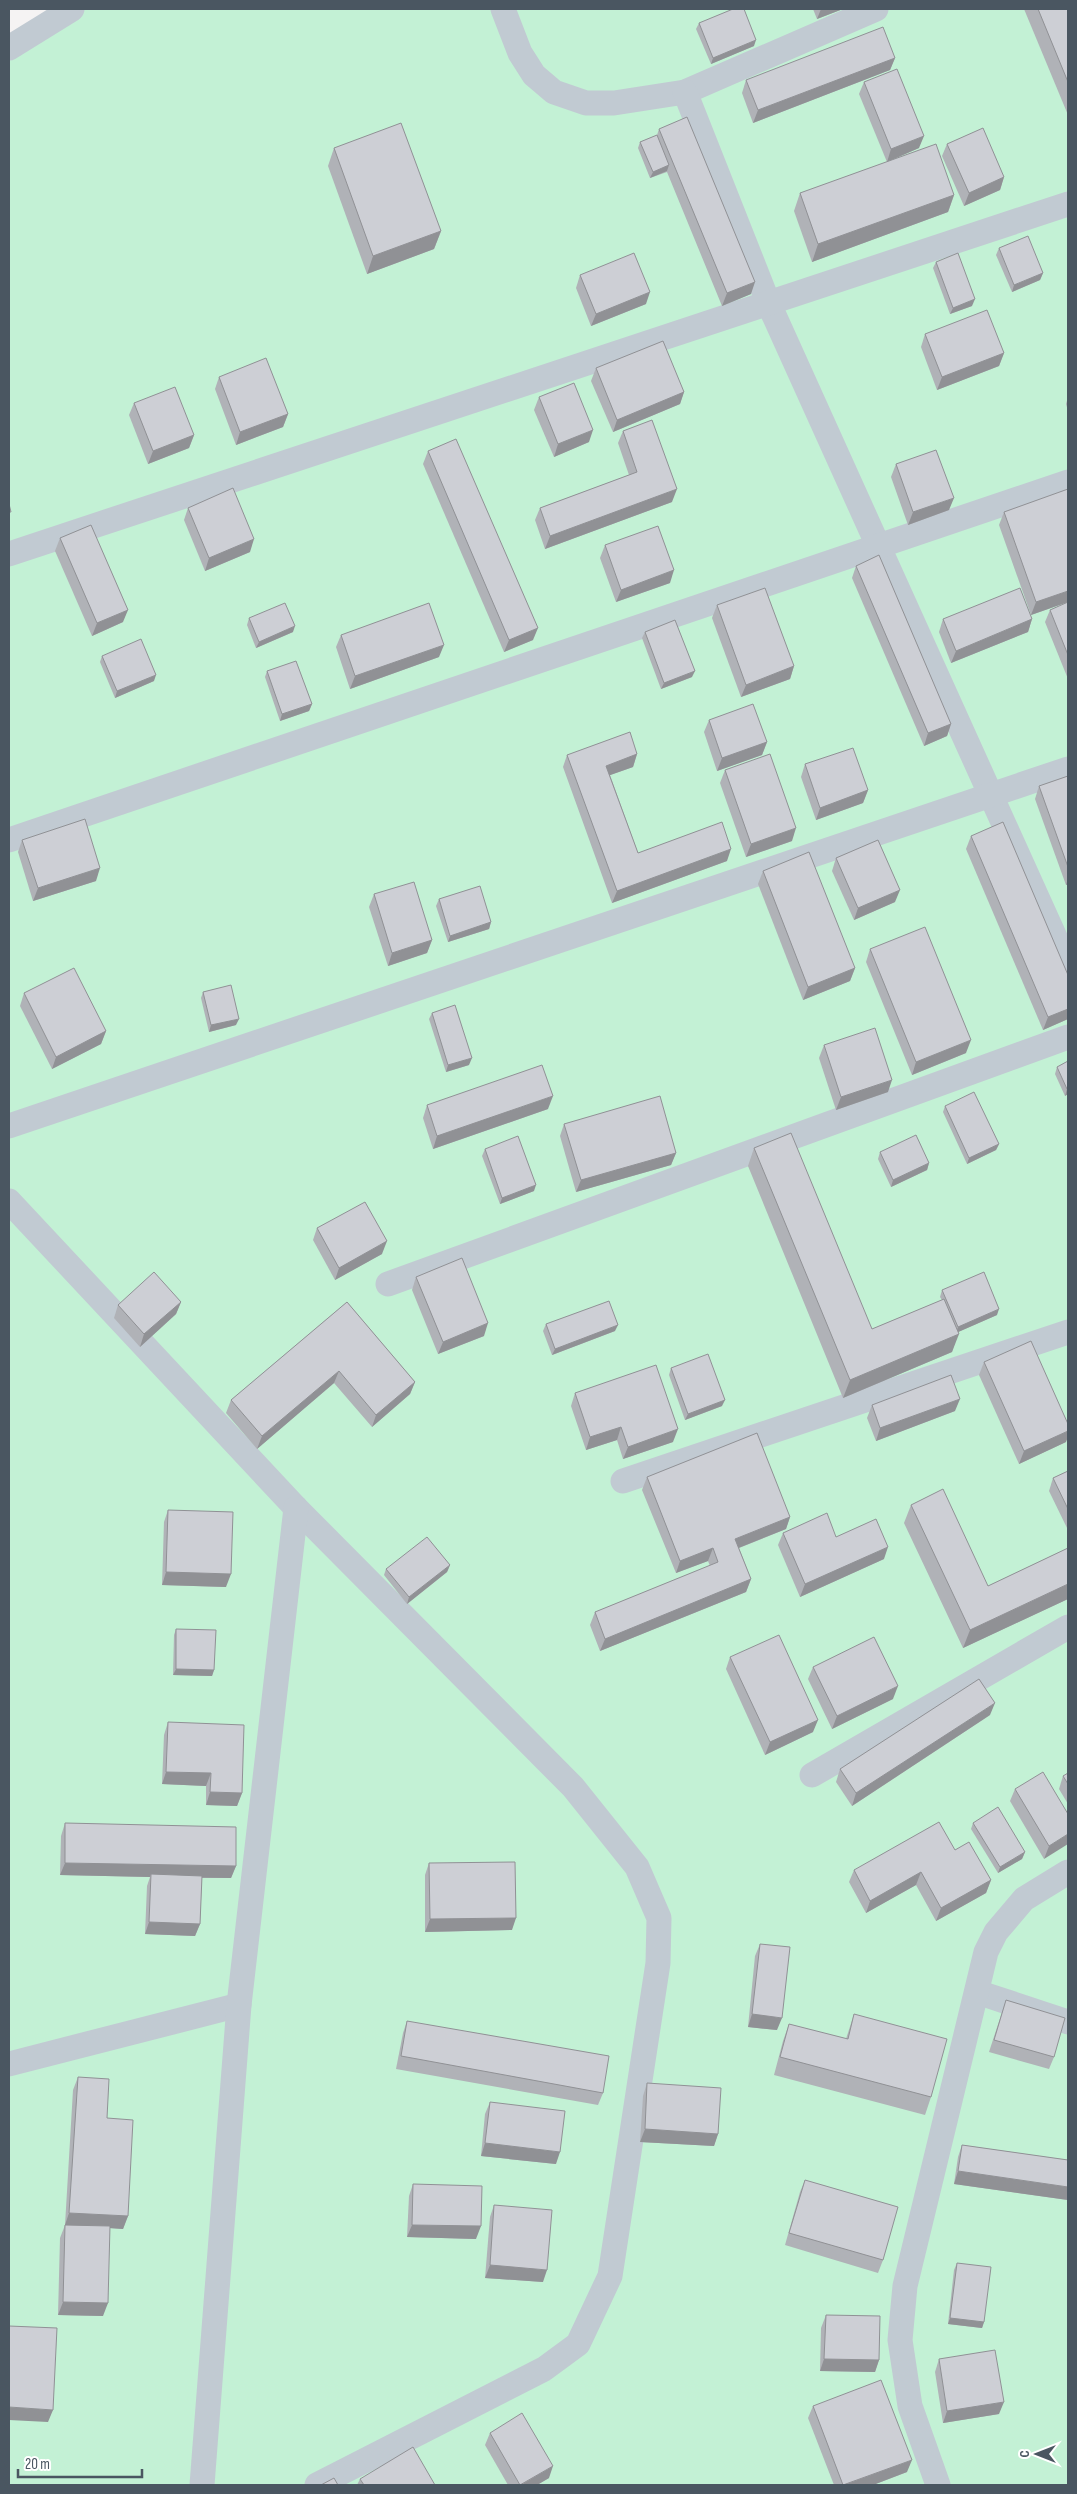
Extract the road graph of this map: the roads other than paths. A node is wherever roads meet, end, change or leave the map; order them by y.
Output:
1 (72, 9) edge
2 (503, 9) edge
3 (876, 9) edge
4 (9, 48) edge
5 (685, 92) junction
6 (1068, 204) edge
7 (768, 302) junction
8 (1068, 482) edge
9 (879, 546) junction
10 (9, 554) edge
11 (1068, 769) edge
12 (991, 795) junction
13 (9, 840) edge
14 (1068, 966) edge
15 (1068, 1037) edge
16 (9, 1126) edge
17 (9, 1202) edge
18 (388, 1284) dead end
19 (1068, 1332) edge
20 (623, 1481) dead end
21 (296, 1508) junction
22 (1068, 1627) edge
23 (812, 1775) dead end
24 (1068, 1872) edge
25 (977, 1992) junction
26 (239, 2005) junction
27 (1068, 2022) edge
28 (9, 2064) edge
29 (202, 2485) edge
30 (317, 2485) edge
31 (938, 2485) edge

1 - 4 lane
2 - 5 lane
3 - 5 lane
5 - 7 lane
6 - 7 lane
7 - 9 lane
7 - 10 lane
8 - 9 lane
9 - 12 lane
9 - 13 lane
11 - 12 lane
12 - 14 lane
12 - 16 lane
15 - 18 lane
17 - 21 lane
19 - 20 lane
21 - 26 lane
21 - 30 lane
22 - 23 lane
24 - 25 lane
25 - 27 lane
25 - 31 lane
26 - 28 lane
26 - 29 lane

